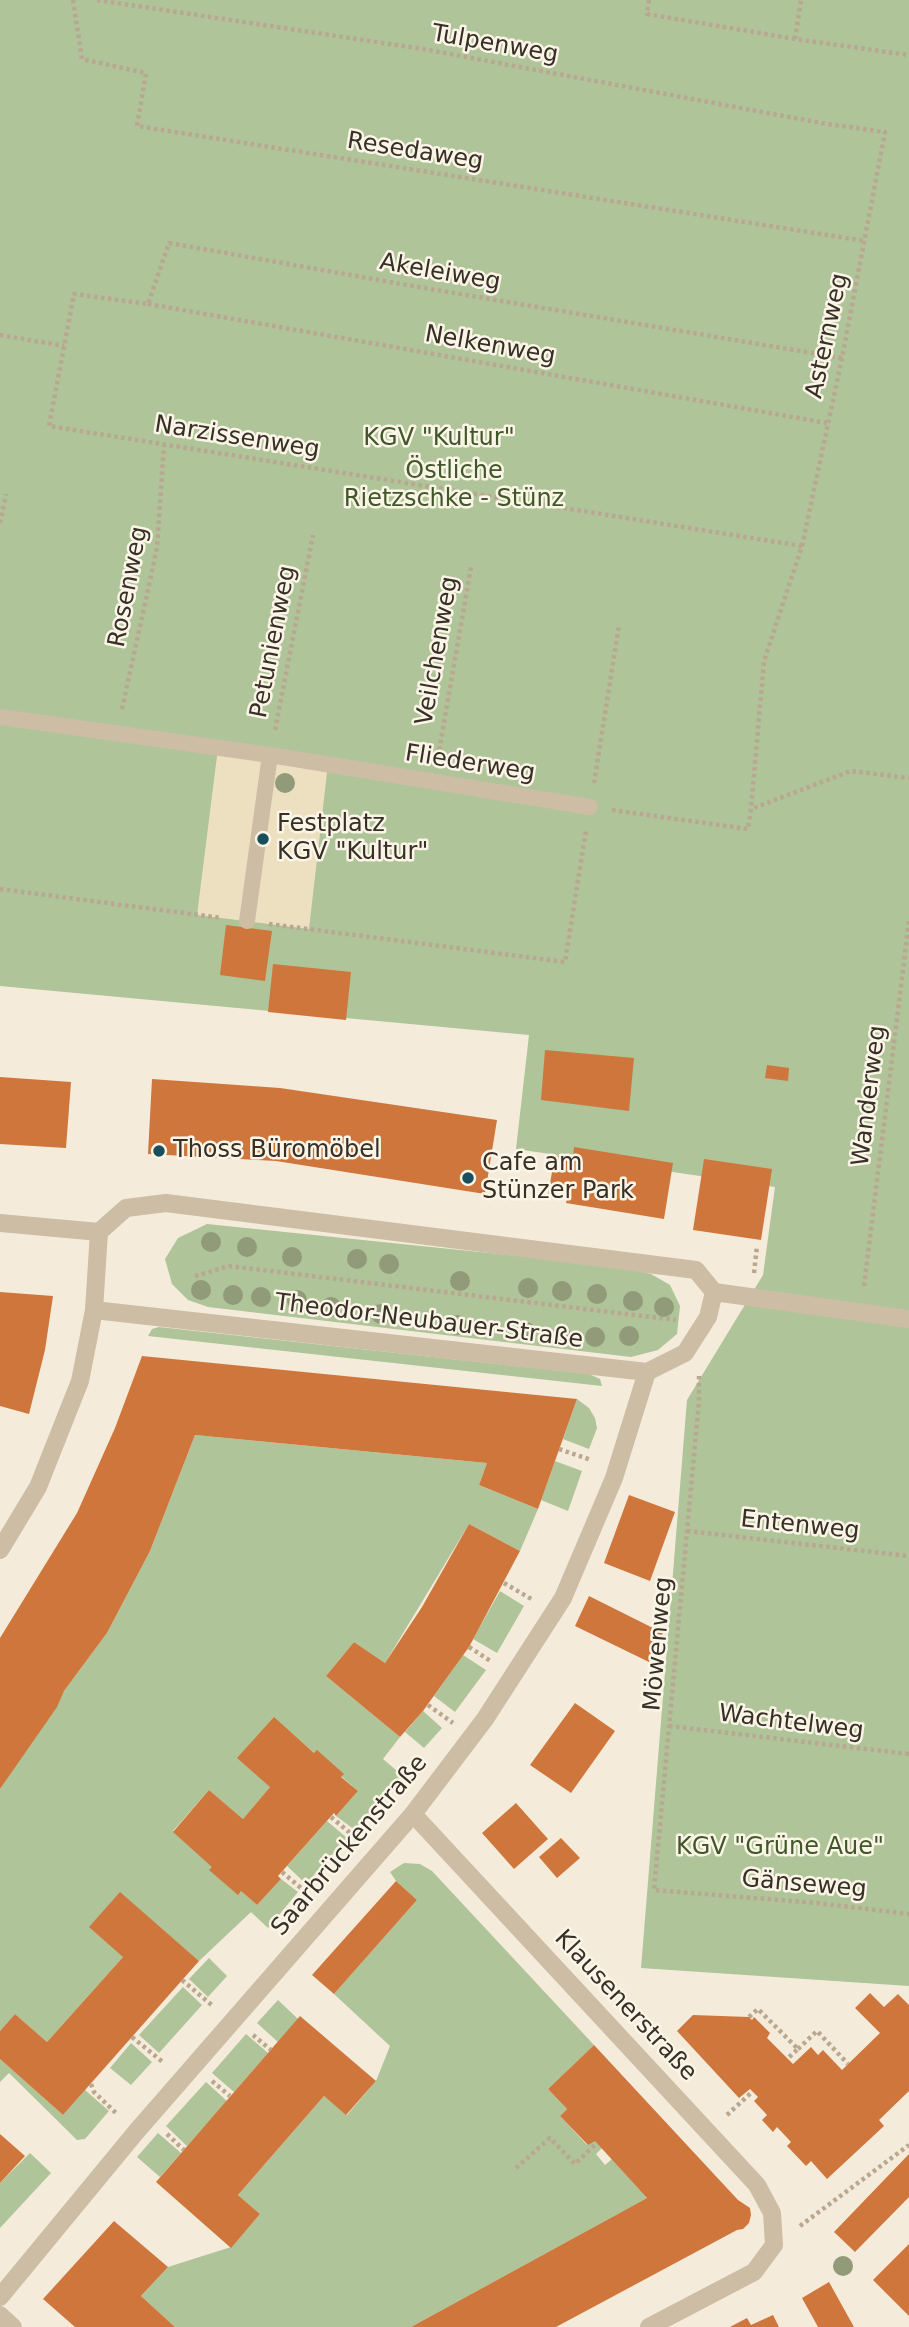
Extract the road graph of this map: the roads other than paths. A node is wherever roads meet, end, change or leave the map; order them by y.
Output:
1 (0, 717) edge
2 (270, 755) junction
3 (590, 807) road end
4 (247, 921) road end
5 (0, 1223) edge
6 (99, 1232) junction
7 (714, 1292) junction
8 (94, 1310) junction
9 (909, 1319) edge
10 (647, 1372) junction
11 (0, 1550) edge
12 (413, 1814) junction
13 (0, 2297) edge
14 (0, 2315) edge
15 (13, 2327) edge
16 (649, 2327) edge

1 - 2 lane, Fliederweg
2 - 3 lane, Fliederweg
2 - 4 lane
5 - 6 street
6 - 7 street
6 - 8 street
7 - 9 street
7 - 10 street
8 - 10 street, Theodor-Neubauer-Straße
8 - 11 street
10 - 12 street, Saarbrückenstraße
12 - 13 street, Saarbrückenstraße
12 - 16 street, Klausenerstraße
14 - 15 street

